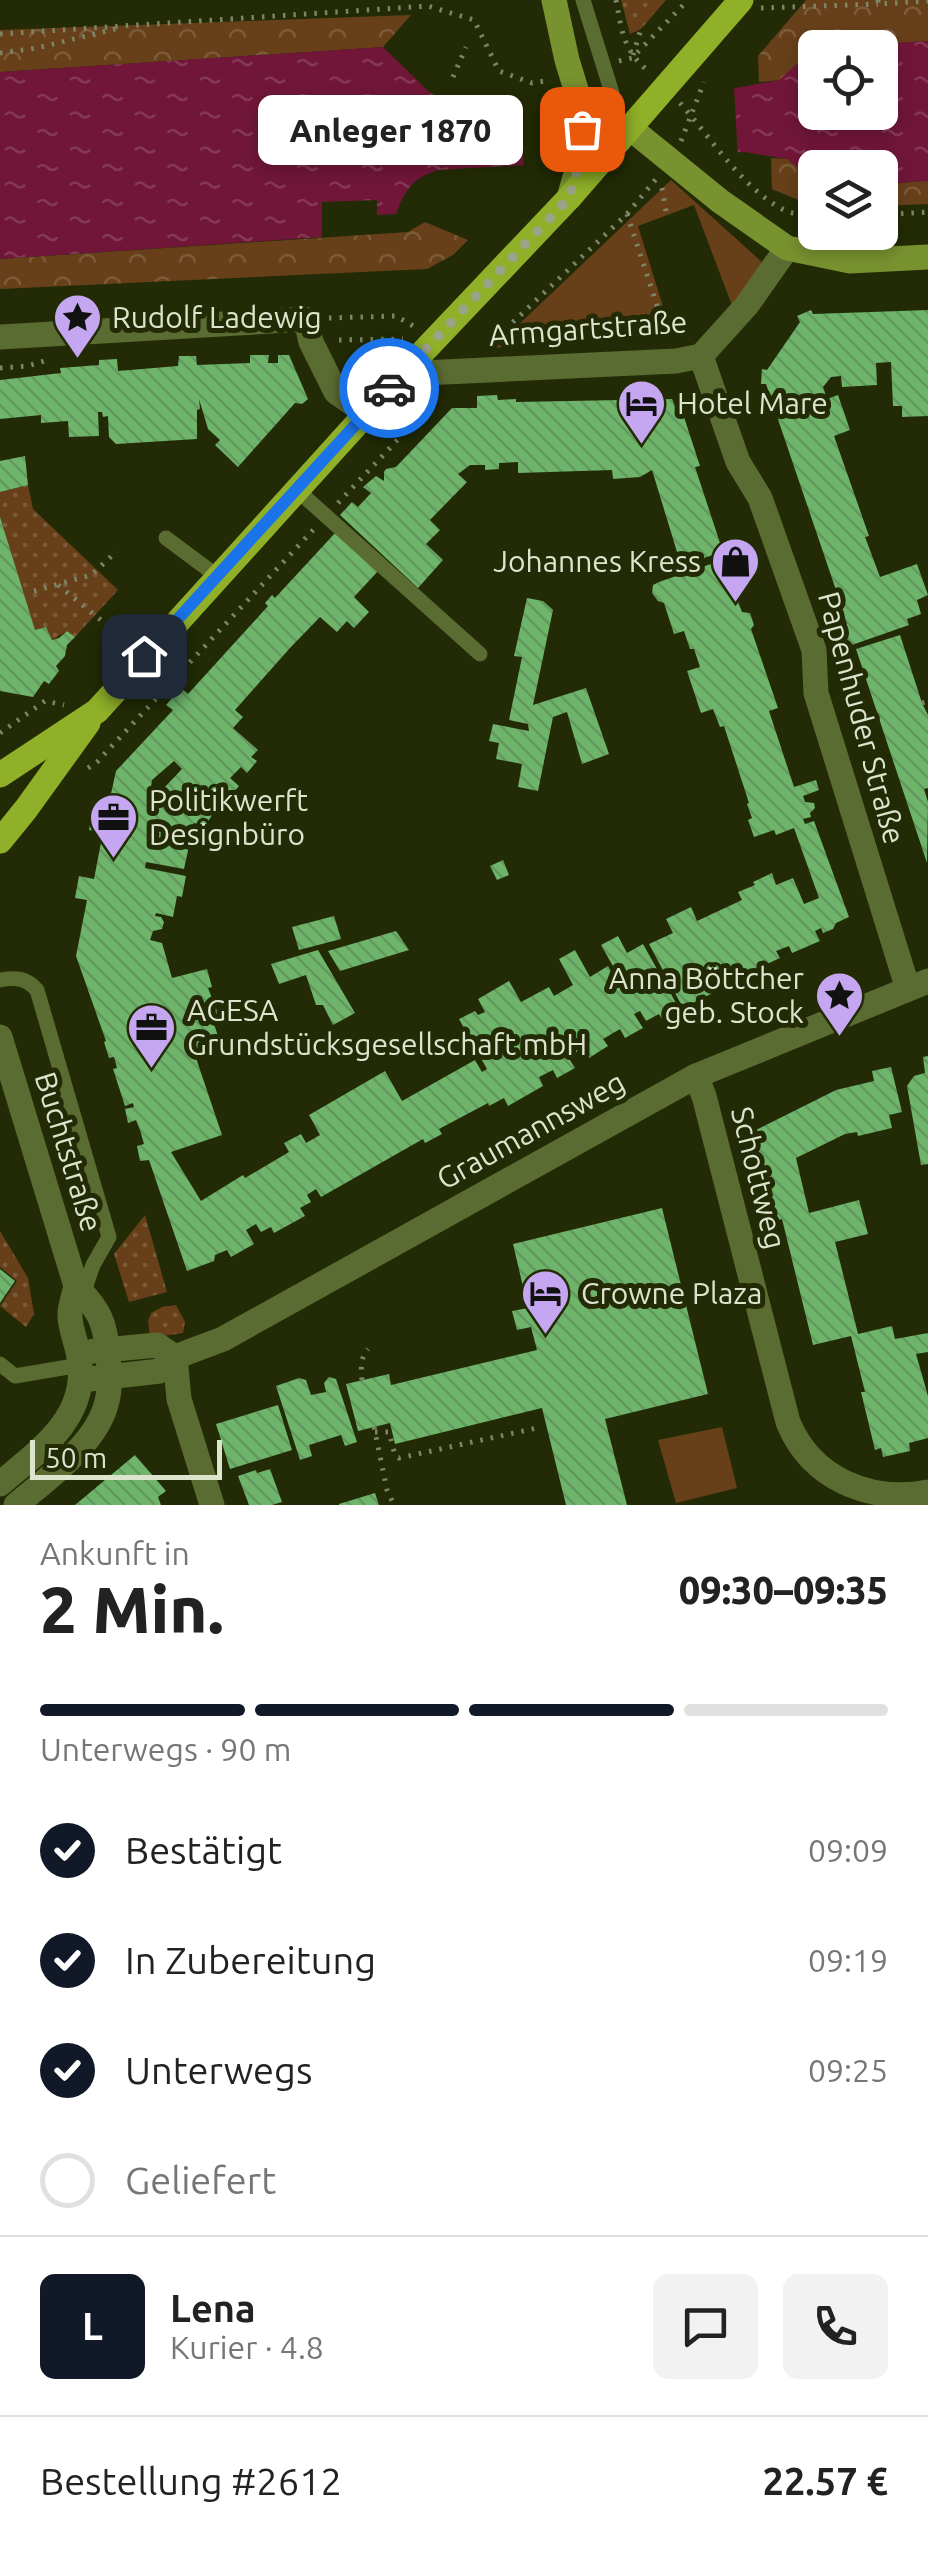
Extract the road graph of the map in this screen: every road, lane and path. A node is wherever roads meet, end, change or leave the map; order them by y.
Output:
1 (554, 0) edge
2 (583, 0) edge
3 (616, 0) edge
4 (688, 0) edge
5 (928, 1) edge
6 (878, 2) edge
7 (737, 5) edge
8 (136, 24) junction
9 (641, 29) dead end
10 (0, 34) edge
11 (466, 46) dead end
12 (0, 53) edge
13 (632, 58) junction
14 (452, 77) dead end
15 (568, 87) junction
16 (702, 88) dead end
17 (692, 116) junction
18 (630, 128) junction
19 (672, 162) junction
20 (588, 166) junction
21 (928, 212) edge
22 (898, 213) edge
23 (627, 214) junction
24 (798, 214) edge
25 (667, 217) dead end
26 (787, 248) junction
27 (928, 256) edge
28 (396, 316) dead end
29 (306, 319) junction
30 (0, 337) edge
31 (688, 358) junction
32 (462, 371) junction
33 (402, 374) junction
34 (366, 413) junction
35 (296, 490) junction
36 (326, 516) junction
37 (166, 538) dead end
38 (117, 551) dead end
39 (216, 576) junction
40 (58, 584) junction
41 (34, 591) dead end
42 (480, 654) dead end
43 (144, 656) junction
44 (97, 711) junction
45 (97, 762) dead end
46 (0, 775) edge
47 (0, 841) edge
48 (0, 980) edge
49 (918, 985) edge
50 (0, 1036) edge
51 (696, 1076) junction
52 (80, 1290) junction
53 (368, 1348) dead end
54 (107, 1349) junction
55 (175, 1357) junction
56 (0, 1364) edge
57 (80, 1366) junction
58 (109, 1378) junction
59 (362, 1380) dead end
60 (536, 1428) dead end
61 (0, 1484) edge
62 (928, 1492) edge
63 (16, 1505) edge
64 (212, 1505) edge
65 (394, 1505) edge

1 - 15 street
2 - 20 lane
3 - 13 path
4 - 13 path
5 - 6 path
6 - 7 path
7 - 18 main road
8 - 10 path
8 - 12 path
8 - 15 path
9 - 13 path
11 - 14 path
15 - 20 street
16 - 17 path
17 - 19 path
17 - 24 path
18 - 19 street
18 - 20 main road
19 - 26 street
20 - 33 main road
21 - 22 path
23 - 25 path
23 - 31 path
23 - 32 path
26 - 27 street
26 - 31 street, Armgartstraße
28 - 29 path
29 - 30 street
29 - 34 street
31 - 32 street, Armgartstraße
31 - 49 street, Papenhuder Straße
32 - 33 street, Armgartstraße
32 - 36 path
33 - 34 main road
34 - 35 main road
35 - 36 lane
35 - 39 main road
36 - 42 lane
36 - 45 path
37 - 39 lane
38 - 40 path
39 - 43 main road
40 - 41 path
40 - 43 path
43 - 44 main road
44 - 46 main road
44 - 47 main road
48 - 52 lane
49 - 51 street, Graumannsweg
50 - 52 street, Buchtstraße
51 - 55 street, Graumannsweg
51 - 62 street, Schottweg
52 - 54 street, Buchtstraße
52 - 57 street, Buchtstraße
53 - 59 path
54 - 55 street
54 - 57 street
54 - 58 street, Buchtstraße
55 - 58 street, Graumannsweg
55 - 64 street
56 - 57 lane
57 - 58 street, Graumannsweg
57 - 61 street
58 - 63 street, Buchtstraße
60 - 65 path

